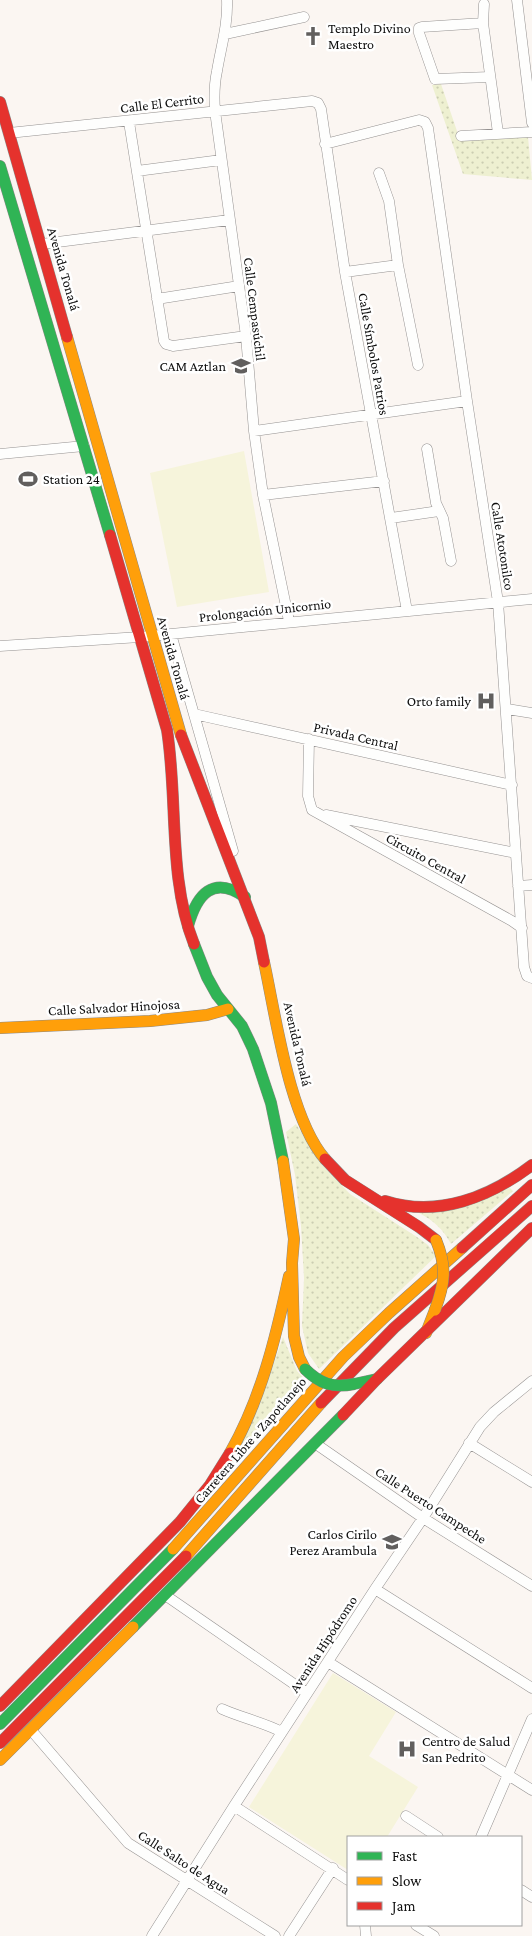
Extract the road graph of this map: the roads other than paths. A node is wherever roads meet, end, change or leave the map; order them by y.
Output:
1 (227, 0) edge
2 (517, 0) edge
3 (484, 4) dead end
4 (304, 17) dead end
5 (483, 23) junction
6 (225, 34) junction
7 (490, 77) junction
8 (0, 102) edge
9 (318, 103) joint
10 (215, 111) junction
11 (129, 122) junction
12 (532, 123) edge
13 (532, 132) edge
14 (10, 133) junction
15 (498, 133) junction
16 (462, 136) dead end
17 (325, 144) junction
18 (221, 160) junction
19 (0, 166) edge
20 (137, 171) junction
21 (379, 173) dead end
22 (229, 220) junction
23 (147, 230) junction
24 (42, 244) junction
25 (398, 265) junction
26 (345, 272) junction
27 (238, 286) junction
28 (157, 299) junction
29 (246, 336) junction
30 (418, 365) dead end
31 (466, 401) junction
32 (371, 415) junction
33 (254, 431) junction
34 (84, 446) junction
35 (427, 449) dead end
36 (0, 454) edge
37 (384, 480) junction
38 (263, 495) junction
39 (439, 510) junction
40 (391, 518) junction
41 (451, 561) dead end
42 (532, 599) edge
43 (498, 602) junction
44 (408, 611) junction
45 (289, 621) junction
46 (171, 634) junction
47 (146, 636) junction
48 (0, 646) edge
49 (507, 709) junction
50 (194, 714) junction
51 (532, 714) edge
52 (309, 739) junction
53 (512, 785) junction
54 (316, 813) junction
55 (516, 853) junction
56 (240, 884) junction
57 (518, 886) junction
58 (532, 886) edge
59 (245, 897) junction
60 (187, 927) junction
61 (522, 928) junction
62 (530, 977) edge
63 (228, 1009) junction
64 (0, 1028) edge
65 (532, 1165) edge
66 (532, 1186) edge
67 (369, 1196) junction
68 (532, 1206) edge
69 (530, 1233) edge
70 (292, 1263) junction
71 (426, 1333) junction
72 (378, 1379) junction
73 (532, 1381) edge
74 (469, 1443) junction
75 (316, 1444) junction
76 (532, 1482) edge
77 (423, 1518) junction
78 (532, 1586) edge
79 (375, 1589) junction
80 (165, 1595) junction
81 (328, 1662) junction
82 (51, 1672) junction
83 (532, 1688) edge
84 (307, 1693) junction
85 (0, 1706) edge
86 (222, 1709) dead end
87 (0, 1714) edge
88 (532, 1719) edge
89 (0, 1724) edge
90 (30, 1730) junction
91 (282, 1732) junction
92 (0, 1743) edge
93 (0, 1760) edge
94 (508, 1775) junction
95 (532, 1790) edge
96 (234, 1806) junction
97 (406, 1816) dead end
98 (436, 1836) edge
99 (481, 1836) edge
100 (332, 1868) junction
101 (347, 1879) edge
102 (187, 1880) junction
103 (418, 1926) edge
104 (431, 1932) edge
105 (152, 1936) edge
106 (276, 1936) edge
107 (289, 1936) edge

1 - 6 street, Calle Cempasúchil
2 - 12 street
3 - 5 street
4 - 6 street
5 - 7 street
5 - 7 street
6 - 10 street, Calle Cempasúchil
7 - 15 street
8 - 14 main road, Avenida Tonalá
9 - 10 street, Calle El Cerrito
9 - 17 street, Calle Símbolos Patrios
10 - 11 street, Calle El Cerrito
10 - 18 street, Calle Cempasúchil
11 - 14 street, Calle El Cerrito
11 - 20 street
13 - 15 street
14 - 24 main road, Avenida Tonalá
15 - 16 street
17 - 26 street, Calle Símbolos Patrios
17 - 31 street, Calle Atotonilco
18 - 20 street
18 - 22 street, Calle Cempasúchil
19 - 34 main road, Avenida Tonalá
20 - 23 street
21 - 25 street
22 - 23 street
22 - 27 street, Calle Cempasúchil
23 - 24 street
23 - 28 street
24 - 47 main road, Avenida Tonalá
25 - 26 street
25 - 30 street
26 - 32 street, Calle Símbolos Patrios
27 - 28 street
27 - 29 street, Calle Cempasúchil
28 - 29 street
29 - 33 street, Calle Cempasúchil
31 - 32 street
31 - 43 street, Calle Atotonilco
32 - 33 street
32 - 37 street, Calle Símbolos Patrios
33 - 38 street, Calle Cempasúchil
34 - 36 street
34 - 47 main road, Avenida Tonalá
35 - 39 street
37 - 38 street
37 - 40 street, Calle Símbolos Patrios
38 - 45 street, Calle Cempasúchil
39 - 40 street
39 - 41 street
40 - 44 street, Calle Símbolos Patrios
42 - 43 street, Prolongación Unicornio
43 - 44 street, Prolongación Unicornio
43 - 49 street, Calle Atotonilco
44 - 45 street, Prolongación Unicornio
45 - 46 street, Prolongación Unicornio
46 - 47 street, Prolongación Unicornio
46 - 50 street
47 - 48 street, Prolongación Unicornio
47 - 56 main road, Avenida Tonalá
47 - 60 main road, Avenida Tonalá
49 - 51 street
49 - 53 street, Calle Atotonilco
50 - 52 street, Privada Central
50 - 56 street
52 - 53 street, Privada Central
52 - 54 street
53 - 55 street, Calle Atotonilco
54 - 55 street, Circuito Central
54 - 61 street, Circuito Central
55 - 57 street, Calle Atotonilco
56 - 59 main road, Avenida Tonalá
57 - 58 street
57 - 61 street, Calle Atotonilco
59 - 60 main road
59 - 67 main road, Avenida Tonalá
60 - 63 main road, Avenida Tonalá
61 - 62 street, Calle Atotonilco
63 - 64 main road, Calle Salvador Hinojosa
63 - 70 main road, Avenida Tonalá
65 - 67 main road
66 - 82 main road, Carretera Libre a Zapotlanejo
67 - 71 main road, bridge
68 - 92 main road, Carretera Libre a Zapotlanejo
69 - 71 main road
70 - 72 main road, bridge
70 - 85 main road, Carretera Libre a Zapotlanejo
71 - 72 main road
72 - 75 main road
73 - 74 street, Avenida Hipódromo
74 - 76 street
74 - 77 street, Avenida Hipódromo
75 - 77 street, Calle Puerto Campeche
75 - 80 main road
77 - 78 street, Calle Puerto Campeche
77 - 79 street, Avenida Hipódromo
79 - 81 street, Avenida Hipódromo
79 - 83 street
80 - 84 street
80 - 90 main road
81 - 84 street, Avenida Hipódromo
81 - 94 street
82 - 87 main road
82 - 89 main road, Carretera Libre a Zapotlanejo
84 - 91 street, Avenida Hipódromo
86 - 91 street
88 - 94 street
90 - 93 main road
90 - 102 street, Calle Salto de Agua
91 - 96 street, Avenida Hipódromo
94 - 95 street
94 - 99 street
96 - 100 street
96 - 102 street, Avenida Hipódromo
97 - 98 street
100 - 101 street
100 - 107 street
102 - 105 street, Avenida Hipódromo
102 - 106 street, Calle Salto de Agua
103 - 104 street

